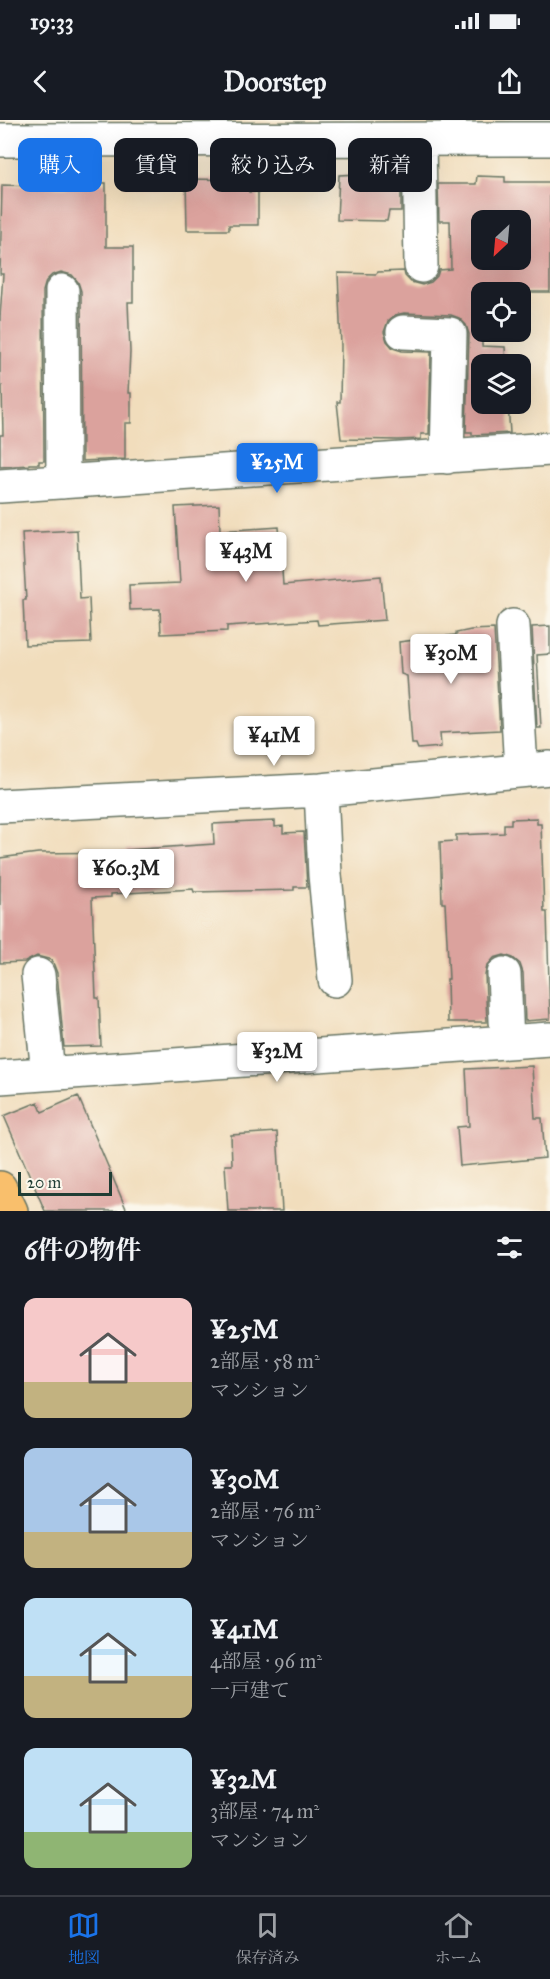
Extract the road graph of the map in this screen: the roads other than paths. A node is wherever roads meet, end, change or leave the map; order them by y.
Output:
1 (287, 129) edge
2 (395, 138) edge
3 (550, 139) edge
4 (0, 140) edge
5 (432, 140) edge
6 (420, 192) edge
7 (421, 266) dead end
8 (63, 291) dead end
9 (403, 332) dead end
10 (550, 449) edge
11 (447, 457) junction
12 (63, 482) junction
13 (0, 486) edge
14 (513, 626) dead end
15 (535, 769) edge
16 (321, 790) junction
17 (0, 806) edge
18 (504, 974) dead end
19 (38, 975) dead end
20 (335, 980) dead end
21 (550, 1039) edge
22 (507, 1042) junction
23 (48, 1073) junction
24 (0, 1077) edge
25 (0, 1188) edge
26 (11, 1211) edge

1 - 2 street
1 - 4 street
3 - 5 street
6 - 7 street
8 - 12 street
9 - 11 street
10 - 11 street
11 - 12 street
12 - 13 street
14 - 15 street
15 - 16 street
16 - 17 street
16 - 20 street
18 - 22 street
19 - 23 street
21 - 22 street
22 - 23 street
23 - 24 street
25 - 26 main road

